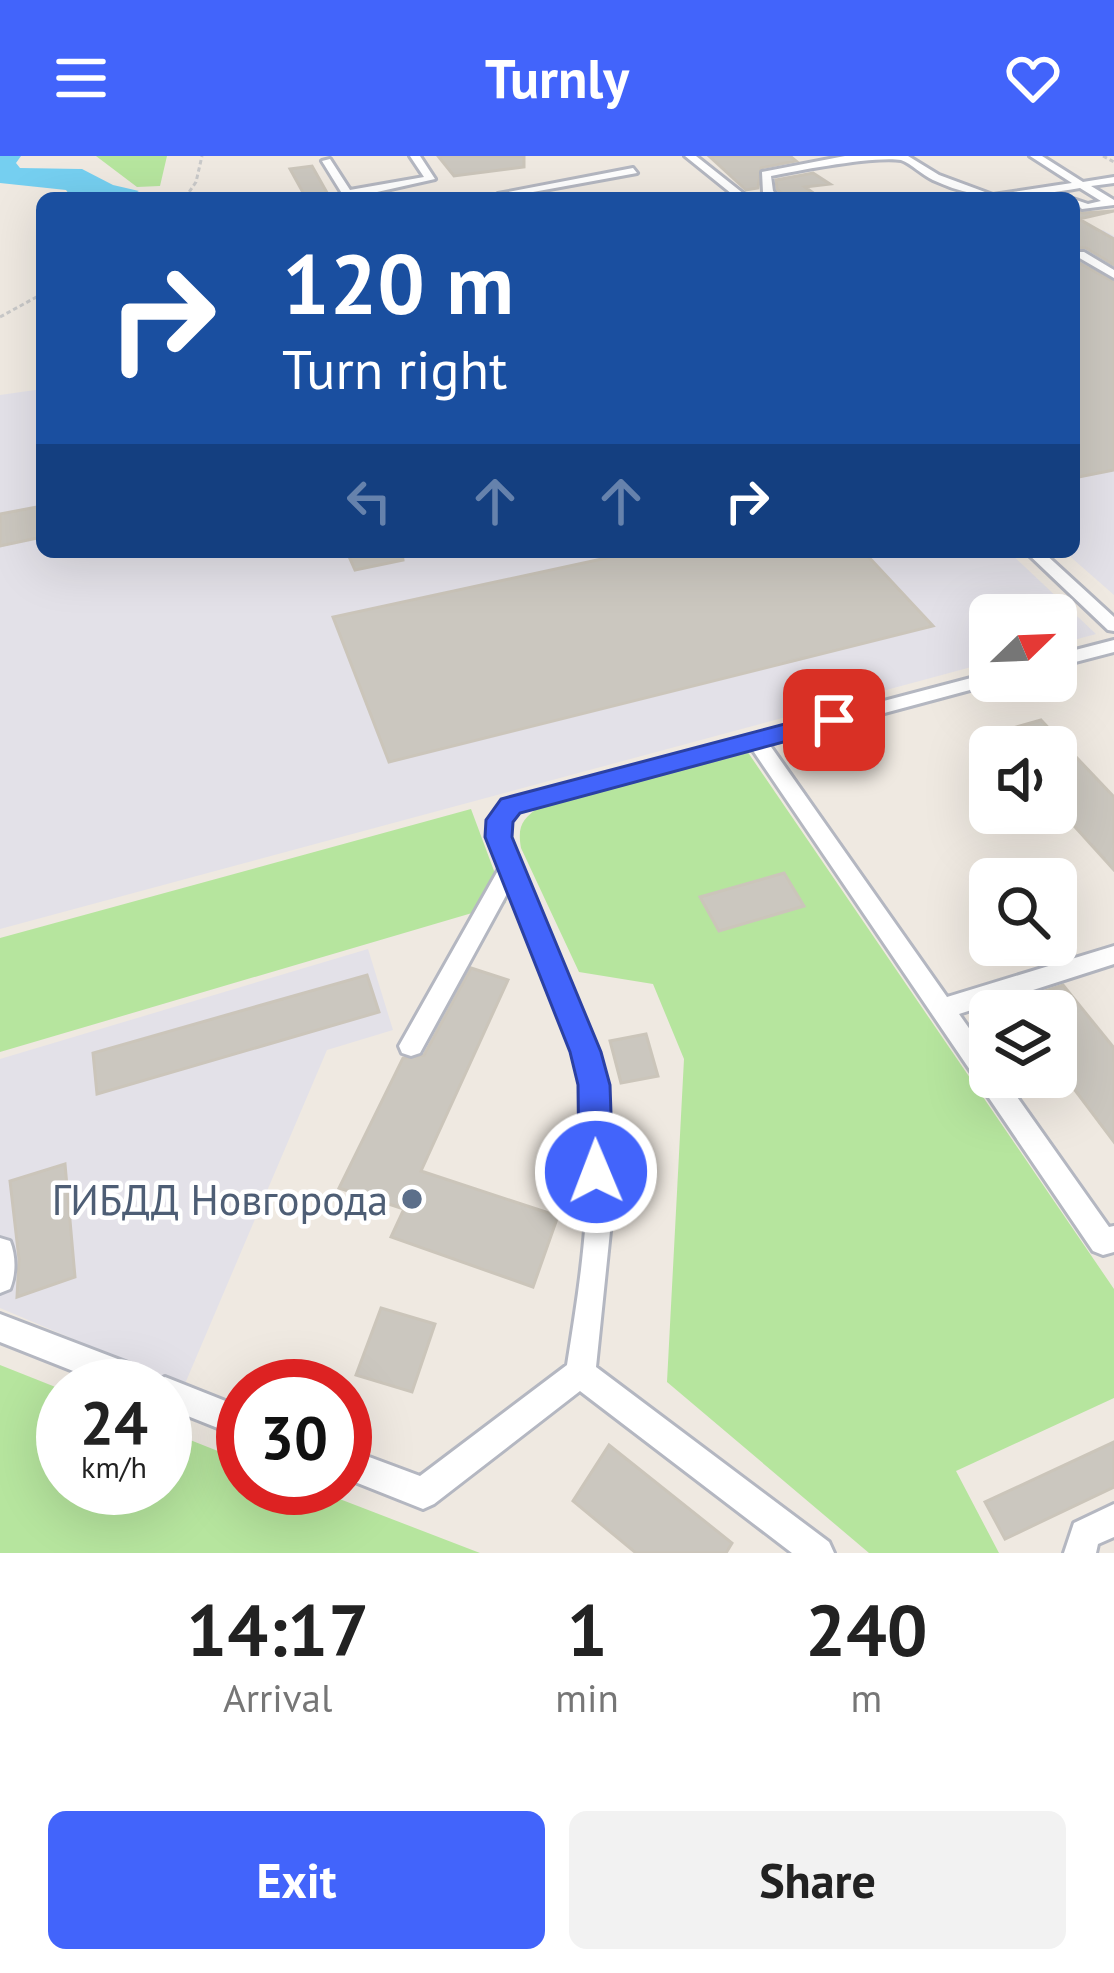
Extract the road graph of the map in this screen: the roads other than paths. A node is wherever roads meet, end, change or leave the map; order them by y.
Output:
1 (415, 156) edge
2 (690, 156) edge
3 (899, 156) edge
4 (1035, 156) edge
5 (327, 161) dead end
6 (633, 171) dead end
7 (1114, 180) edge
8 (1087, 184) junction
9 (1055, 189) junction
10 (346, 192) edge
11 (381, 192) edge
12 (514, 192) edge
13 (736, 192) edge
14 (768, 192) edge
15 (976, 192) edge
16 (1034, 192) edge
17 (1060, 192) edge
18 (1080, 204) edge
19 (1080, 254) dead end
20 (1114, 275) edge
21 (1040, 558) edge
22 (1114, 626) edge
23 (1114, 646) edge
24 (1077, 656) edge
25 (969, 684) edge
26 (756, 740) junction
27 (510, 868) junction
28 (1114, 955) edge
29 (942, 1009) junction
30 (411, 1046) dead end
31 (1114, 1239) edge
32 (0, 1251) edge
33 (0, 1279) edge
34 (0, 1328) edge
35 (79, 1359) edge
36 (580, 1373) junction
37 (372, 1473) edge
38 (1114, 1520) edge
39 (818, 1553) edge
40 (1080, 1553) edge

1 - 11 street
2 - 13 street
3 - 14 street
3 - 15 street
4 - 8 street
5 - 10 street
6 - 12 street
7 - 8 street
8 - 9 street
8 - 18 street
9 - 16 street
9 - 17 street
19 - 20 street
21 - 22 street
23 - 24 street
25 - 26 street
26 - 27 street
26 - 29 street
27 - 30 street
27 - 36 street
28 - 29 street
29 - 31 street
32 - 33 street
34 - 35 street
36 - 37 street
36 - 39 street
38 - 40 street

